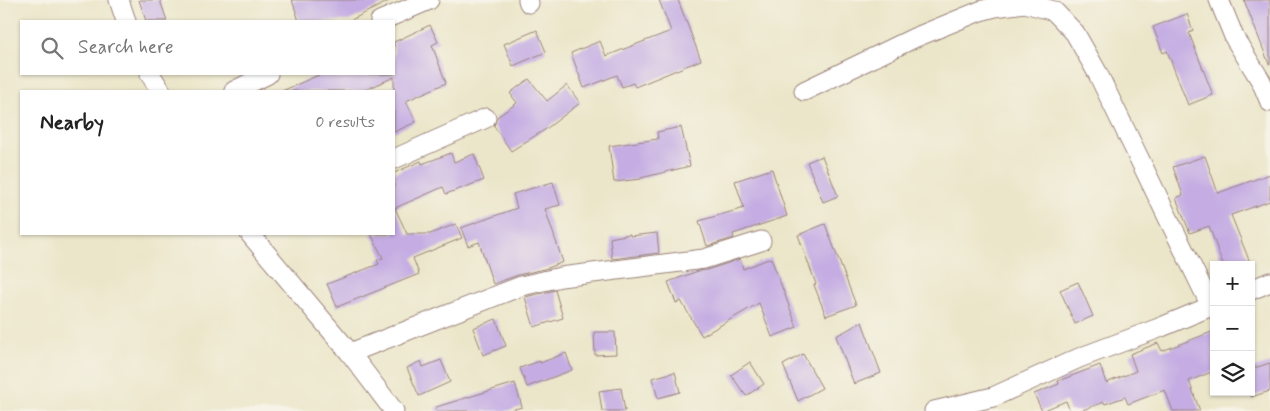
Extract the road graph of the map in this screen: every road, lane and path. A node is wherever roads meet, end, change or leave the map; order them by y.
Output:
1 (119, 0) edge
2 (429, 0) edge
3 (1219, 0) edge
4 (126, 20) edge
5 (382, 20) edge
6 (151, 75) edge
7 (266, 75) edge
8 (160, 90) edge
9 (236, 90) edge
10 (804, 91) dead end
11 (1270, 102) edge
12 (486, 118) dead end
13 (395, 159) edge
14 (251, 235) edge
15 (761, 241) dead end
16 (1270, 282) edge
17 (1255, 288) edge
18 (1210, 302) edge
19 (1210, 307) edge
20 (350, 353) junction
21 (394, 411) edge
22 (934, 411) edge

1 - 4 street
2 - 5 street
3 - 11 street
6 - 8 street
7 - 9 street
10 - 18 street
12 - 13 street
14 - 20 street
15 - 20 street
16 - 17 street
19 - 22 street
20 - 21 street

